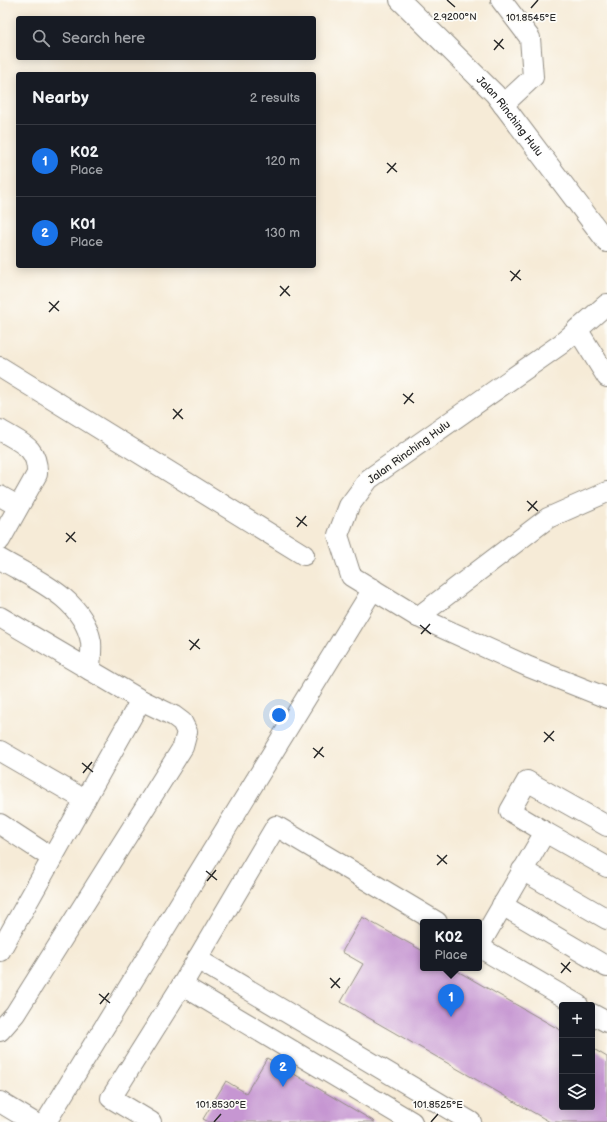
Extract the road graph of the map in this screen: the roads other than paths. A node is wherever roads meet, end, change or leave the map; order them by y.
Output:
1 (400, 0) edge
2 (500, 0) edge
3 (503, 105) junction
4 (607, 242) edge
5 (607, 304) edge
6 (577, 329) junction
7 (0, 367) edge
8 (607, 377) edge
9 (0, 430) edge
10 (607, 492) edge
11 (0, 496) edge
12 (18, 506) junction
13 (0, 540) edge
14 (304, 555) dead end
15 (0, 559) edge
16 (373, 589) junction
17 (0, 617) edge
18 (418, 617) junction
19 (90, 670) junction
20 (607, 698) edge
21 (141, 700) junction
22 (0, 751) edge
23 (85, 800) junction
24 (0, 824) edge
25 (607, 826) edge
26 (545, 832) junction
27 (52, 858) junction
28 (607, 867) edge
29 (522, 870) junction
30 (502, 905) junction
31 (433, 919) edge
32 (607, 920) edge
33 (482, 941) edge
34 (482, 948) edge
35 (0, 951) edge
36 (197, 959) junction
37 (607, 967) edge
38 (182, 985) junction
39 (573, 1002) edge
40 (7, 1010) edge
41 (595, 1016) edge
42 (607, 1022) edge
43 (0, 1031) edge
44 (0, 1102) edge
45 (33, 1122) edge
46 (46, 1122) edge
47 (151, 1122) edge
48 (412, 1122) edge
49 (470, 1122) edge

1 - 3 street, Jalan Rinching Hulu
2 - 3 street
3 - 4 street, Jalan Rinching Hulu
5 - 6 street, Jalan Rinching Hulu
6 - 8 street
6 - 16 street, Jalan Rinching Hulu
7 - 14 street
9 - 12 street
10 - 18 street
11 - 12 street
12 - 13 street
15 - 19 street
16 - 18 street, Jalan Rinching Hulu
16 - 46 street
17 - 19 street
18 - 20 street, Jalan Rinching Hulu
19 - 21 street
21 - 23 street
21 - 40 street
22 - 23 street
23 - 27 street
24 - 27 street
25 - 26 street
26 - 28 street
26 - 29 street
27 - 35 street
29 - 30 street
29 - 32 street
30 - 33 street
30 - 37 street
31 - 36 street
34 - 39 street
36 - 38 street
36 - 49 street
38 - 47 street
38 - 48 street
40 - 43 street
41 - 42 street
44 - 45 street

